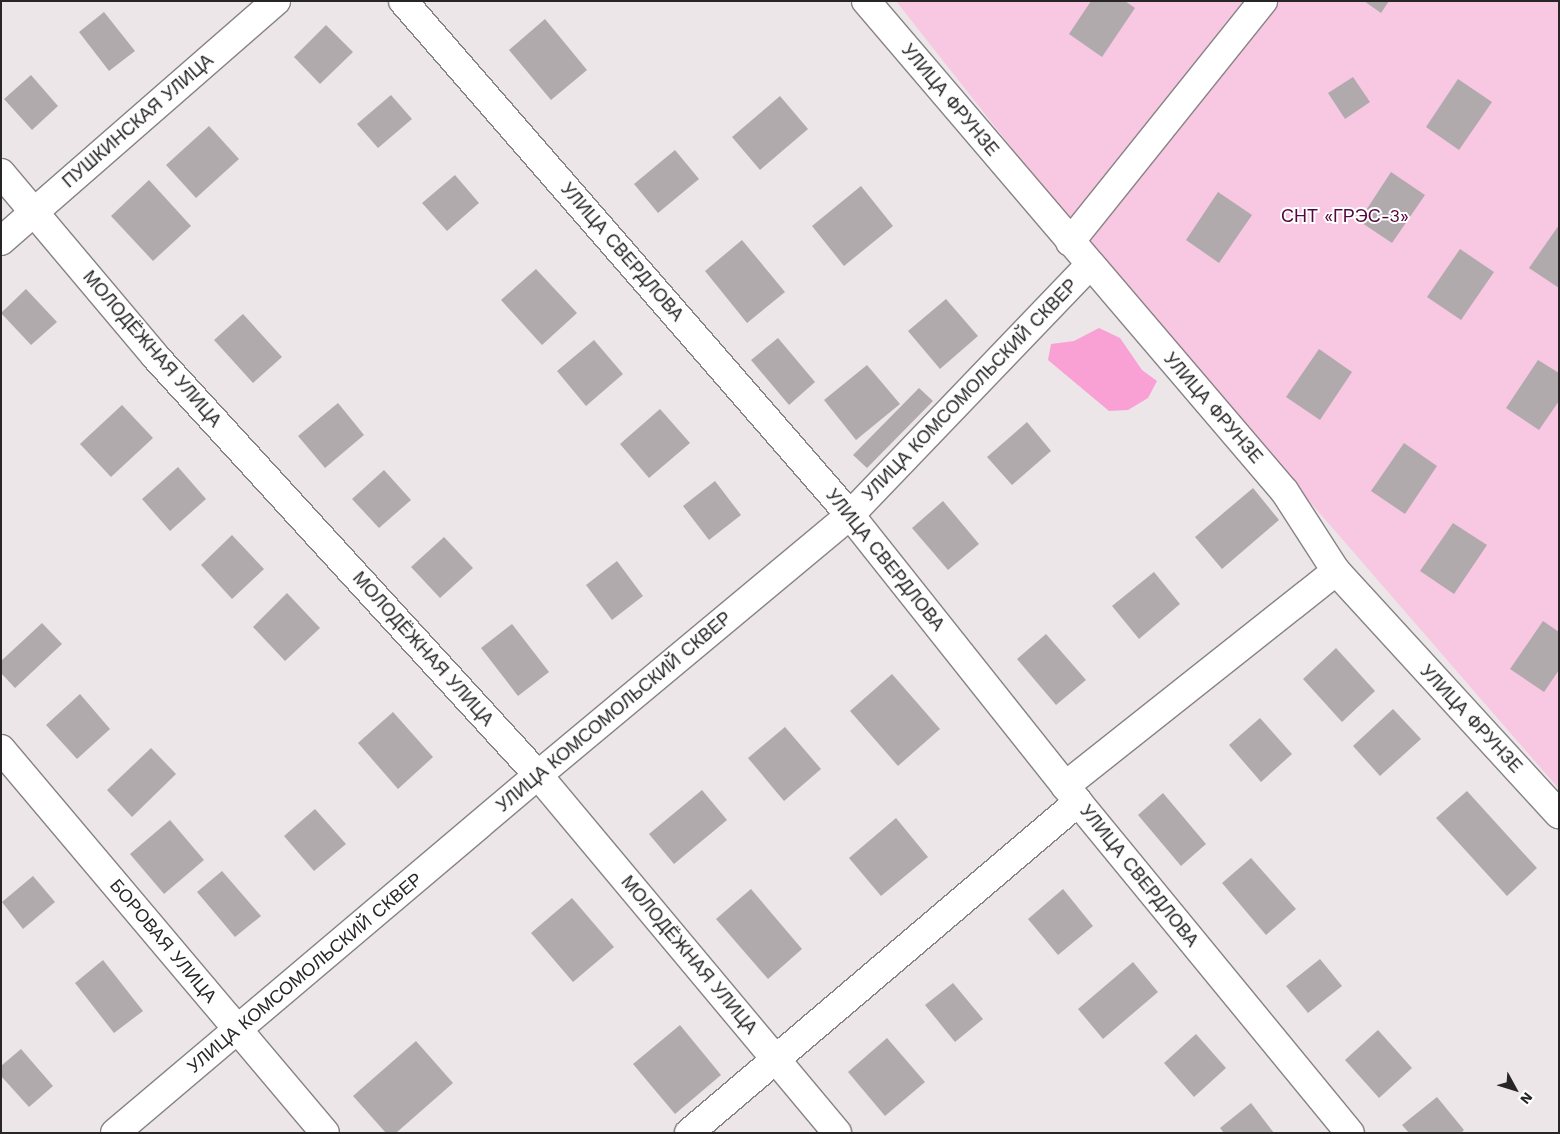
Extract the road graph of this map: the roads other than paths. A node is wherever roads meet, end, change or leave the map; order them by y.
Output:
1 (276, 1) edge
2 (404, 1) edge
3 (866, 1) edge
4 (1263, 1) edge
5 (1, 173) edge
6 (34, 212) junction
7 (1, 241) edge
8 (1070, 242) junction
9 (1090, 265) junction
10 (850, 515) junction
11 (1336, 572) junction
12 (1, 749) edge
13 (538, 775) junction
14 (1072, 794) junction
15 (1559, 814) edge
16 (237, 1030) junction
17 (775, 1059) junction
18 (115, 1133) edge
19 (325, 1133) edge
20 (689, 1133) edge
21 (837, 1133) edge
22 (1350, 1133) edge

1 - 6 street, ПУШКИНСКАЯ УЛИЦА
2 - 10 street, УЛИЦА СВЕРДЛОВА
3 - 8 street, УЛИЦА ФРУНЗЕ
4 - 8 street
5 - 6 street, МОЛОДЁЖНАЯ УЛИЦА
6 - 7 street, ПУШКИНСКАЯ УЛИЦА
6 - 13 street, МОЛОДЁЖНАЯ УЛИЦА
8 - 9 street, УЛИЦА ФРУНЗЕ
9 - 10 street, УЛИЦА КОМСОМОЛЬСКИЙ СКВЕР
9 - 11 street, УЛИЦА ФРУНЗЕ
10 - 13 street, УЛИЦА КОМСОМОЛЬСКИЙ СКВЕР
10 - 14 street, УЛИЦА СВЕРДЛОВА
11 - 14 street
11 - 15 street, УЛИЦА ФРУНЗЕ
12 - 16 street, БОРОВАЯ УЛИЦА
13 - 16 street, УЛИЦА КОМСОМОЛЬСКИЙ СКВЕР
13 - 17 street, МОЛОДЁЖНАЯ УЛИЦА
14 - 17 street
14 - 22 street, УЛИЦА СВЕРДЛОВА
16 - 18 street, УЛИЦА КОМСОМОЛЬСКИЙ СКВЕР
16 - 19 street, БОРОВАЯ УЛИЦА
17 - 20 street
17 - 21 street, МОЛОДЁЖНАЯ УЛИЦА

